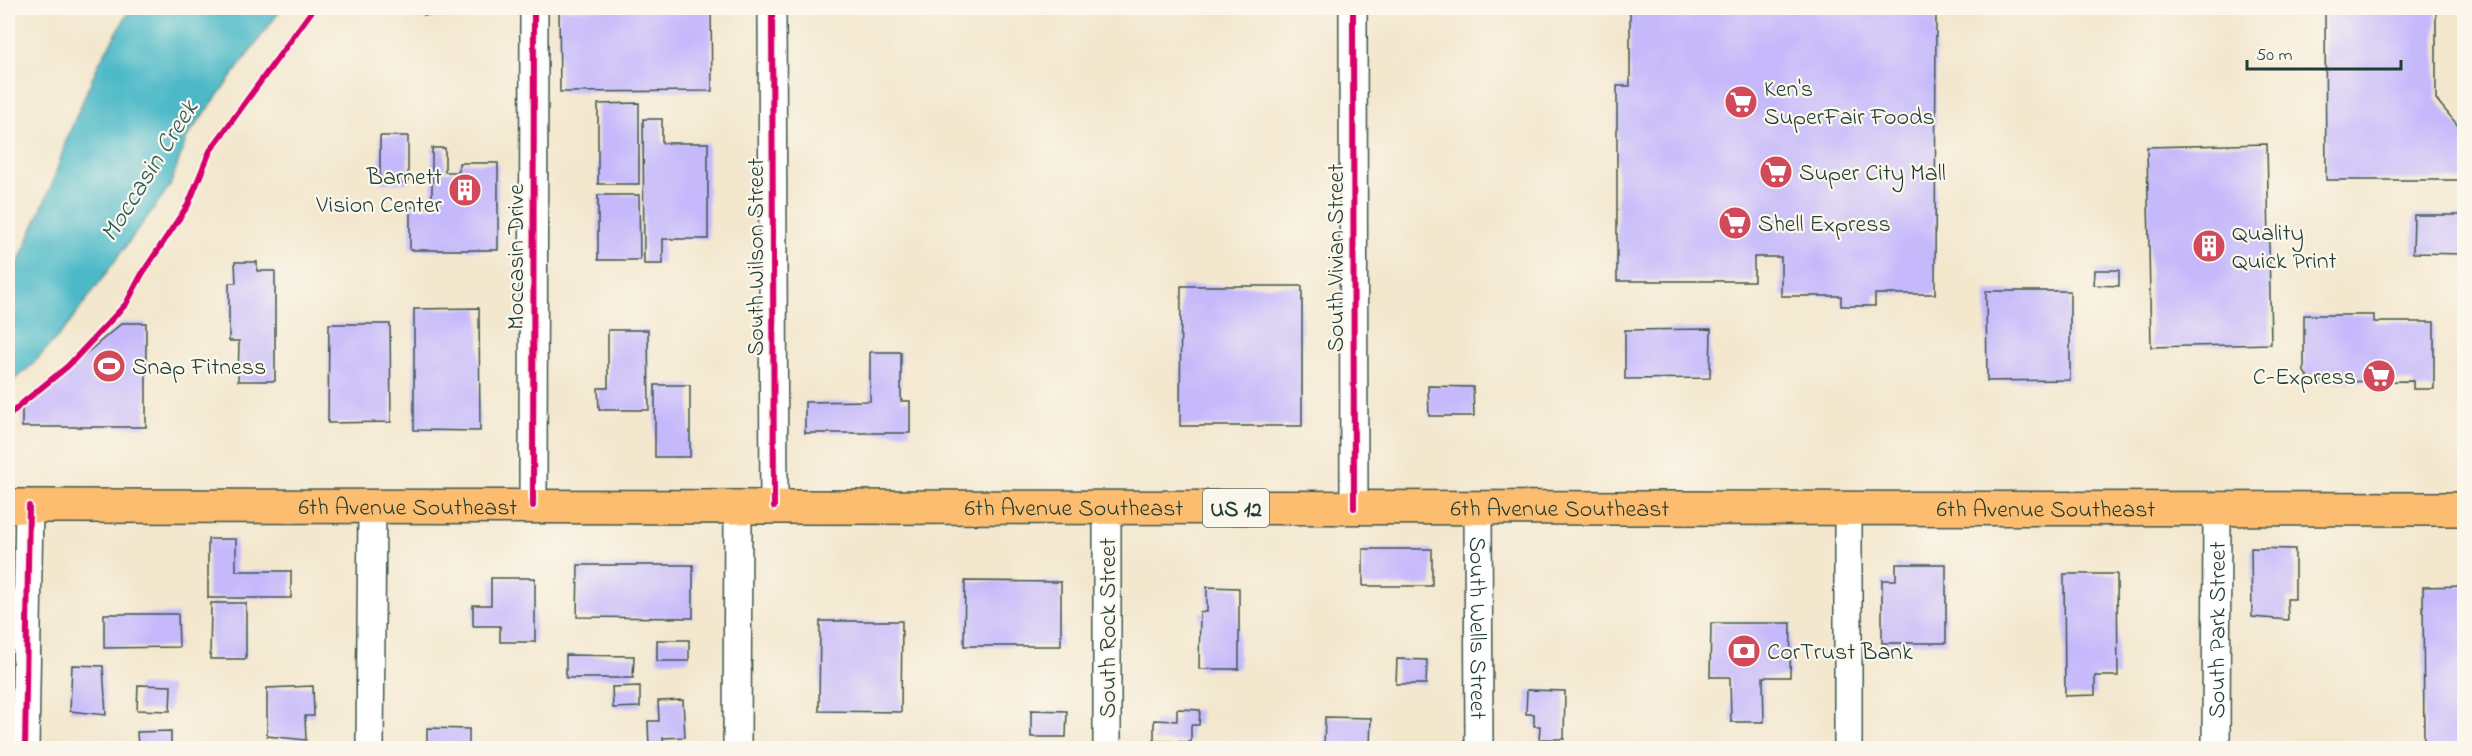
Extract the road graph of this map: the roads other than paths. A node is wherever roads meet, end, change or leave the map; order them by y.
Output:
1 (534, 8) edge
2 (772, 8) edge
3 (1353, 8) edge
4 (18, 506) edge
5 (533, 506) junction
6 (372, 507) junction
7 (738, 507) junction
8 (774, 507) junction
9 (1107, 507) junction
10 (1354, 508) junction
11 (1478, 508) junction
12 (1848, 508) junction
13 (2217, 509) junction
14 (2464, 509) edge
15 (17, 574) edge
16 (26, 748) edge
17 (370, 748) edge
18 (737, 748) edge
19 (1107, 748) edge
20 (1479, 748) edge
21 (1848, 748) edge
22 (2216, 748) edge

1 - 5 street, Moccasin Drive
2 - 8 street, South Wilson Street
3 - 10 street, South Vivian Street
4 - 6 highway, 6th Avenue Southeast / US 12
4 - 15 street
5 - 6 highway, 6th Avenue Southeast / US 12
5 - 7 highway, 6th Avenue Southeast / US 12
6 - 17 street
7 - 8 highway, 6th Avenue Southeast / US 12
7 - 18 street
8 - 9 highway, 6th Avenue Southeast / US 12
9 - 10 highway, 6th Avenue Southeast / US 12
9 - 19 street, South Rock Street
10 - 11 highway, 6th Avenue Southeast / US 12
11 - 12 highway, 6th Avenue Southeast / US 12
11 - 20 street, South Wells Street
12 - 13 highway, 6th Avenue Southeast / US 12
12 - 21 street
13 - 14 highway, 6th Avenue Southeast / US 12
13 - 22 street, South Park Street
15 - 16 street

